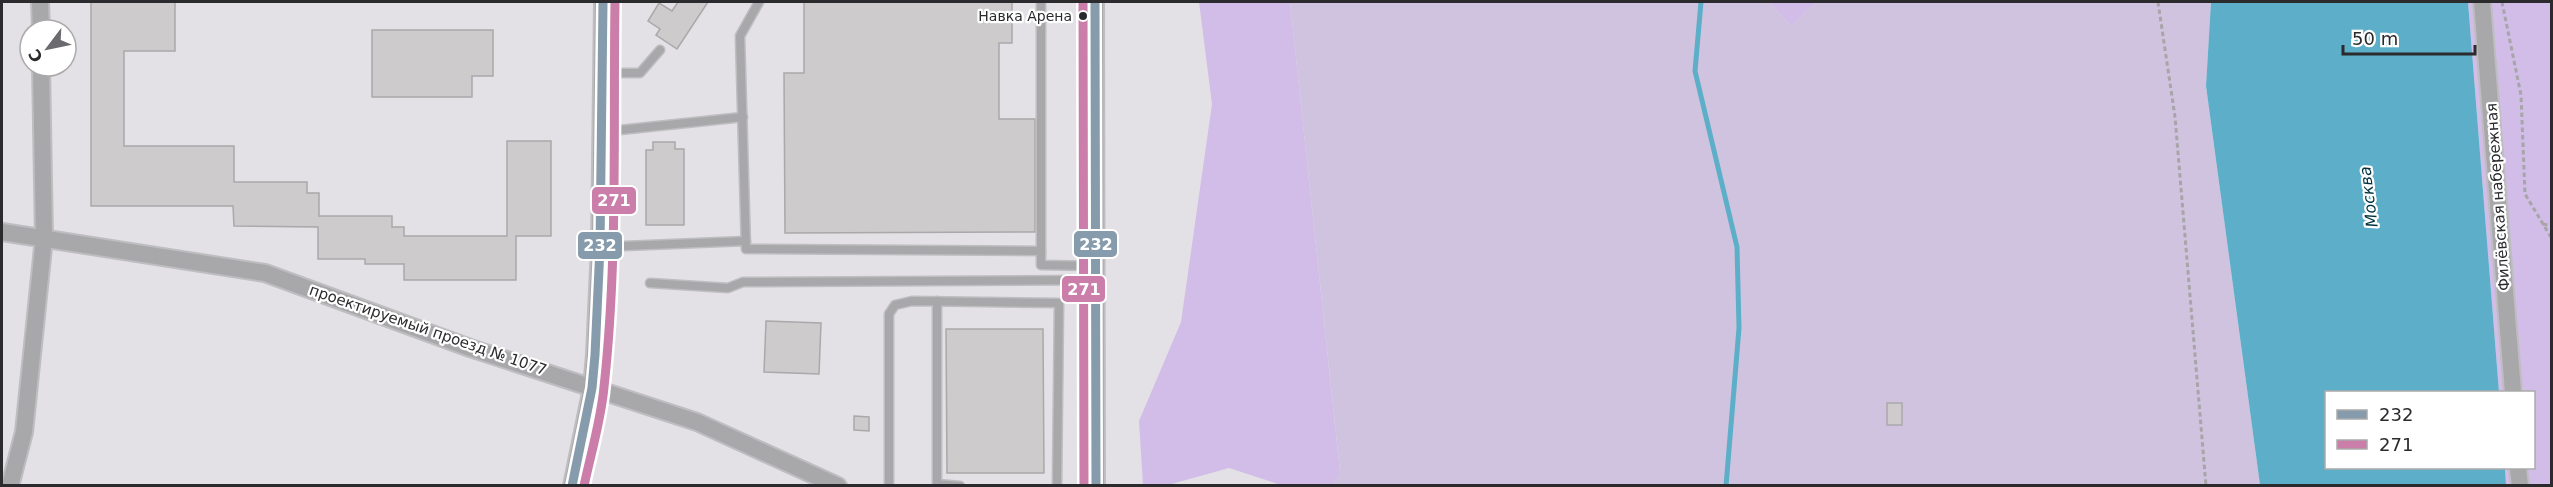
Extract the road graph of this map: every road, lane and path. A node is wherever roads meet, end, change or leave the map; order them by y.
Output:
1 (40, 2) edge
2 (603, 2) edge
3 (759, 2) edge
4 (1041, 2) edge
5 (1095, 2) edge
6 (2158, 2) edge
7 (2482, 2) edge
8 (2502, 2) edge
9 (41, 18) edge
10 (660, 50) dead end
11 (602, 73) junction
12 (41, 78) edge
13 (743, 117) junction
14 (601, 132) junction
15 (2543, 224) junction
16 (2552, 226) edge
17 (2, 232) edge
18 (44, 238) junction
19 (2552, 239) edge
20 (746, 241) junction
21 (600, 248) junction
22 (1041, 251) junction
23 (1095, 273) junction
24 (650, 283) dead end
25 (936, 301) junction
26 (592, 388) junction
27 (2513, 391) edge
28 (2518, 469) edge
29 (10, 486) edge
30 (572, 486) edge
31 (838, 486) edge
32 (889, 486) edge
33 (960, 486) edge
34 (1057, 486) edge
35 (1096, 486) edge
36 (2206, 486) edge
37 (2520, 486) edge

1 - 9 street
2 - 11 street
3 - 13 lane
4 - 22 lane
5 - 23 street
6 - 36 path
7 - 27 street, Филёвская набережная
8 - 15 path
10 - 11 lane
11 - 14 street
12 - 18 street
13 - 14 lane
13 - 20 lane
14 - 21 street
15 - 16 path
15 - 19 path
17 - 18 street, проектируемый проезд № 1077
18 - 26 street, проектируемый проезд № 1077
18 - 29 street
20 - 21 lane
20 - 22 lane
21 - 26 street
22 - 23 lane
23 - 24 lane
23 - 35 street
25 - 32 lane
25 - 33 lane
25 - 34 lane
26 - 30 street
26 - 31 street, проектируемый проезд № 1077
28 - 37 street

